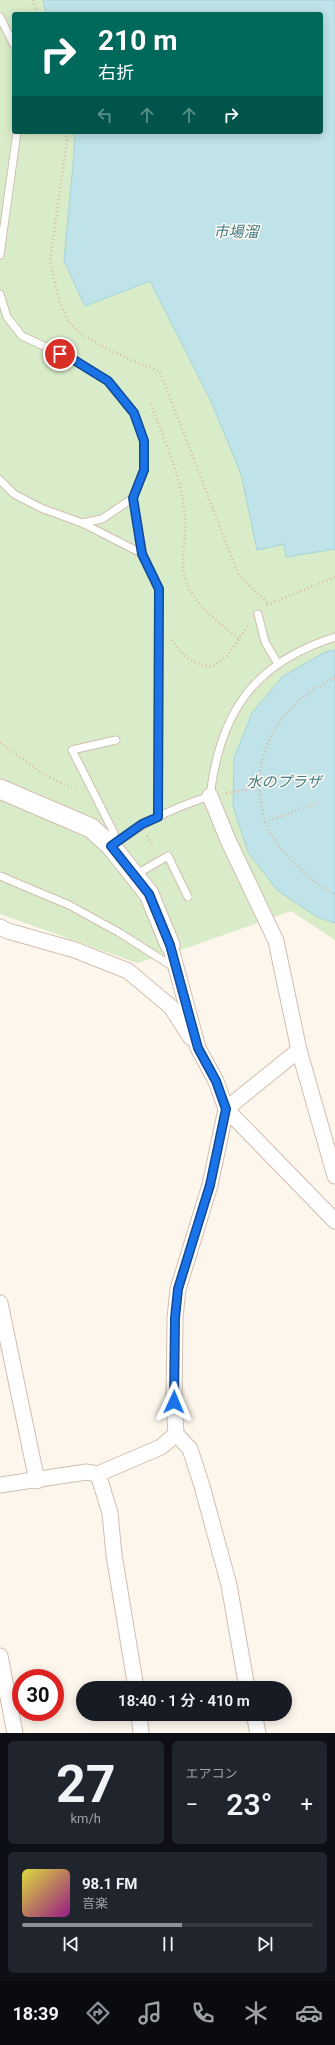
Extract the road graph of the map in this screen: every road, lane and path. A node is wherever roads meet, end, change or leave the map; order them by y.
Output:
1 (33, 0) edge
2 (36, 12) edge
3 (0, 17) edge
4 (12, 41) edge
5 (17, 134) edge
6 (66, 134) edge
7 (3, 216) edge
8 (0, 255) edge
9 (0, 294) edge
10 (150, 404) dead end
11 (0, 480) edge
12 (133, 498) junction
13 (82, 523) junction
14 (142, 554) junction
15 (335, 577) edge
16 (268, 604) junction
17 (159, 613) junction
18 (258, 614) junction
19 (335, 637) edge
20 (240, 639) junction
21 (278, 664) junction
22 (335, 678) edge
23 (116, 740) dead end
24 (0, 743) edge
25 (0, 788) edge
26 (258, 788) junction
27 (210, 796) junction
28 (97, 800) junction
29 (316, 804) dead end
30 (158, 817) junction
31 (265, 822) junction
32 (111, 846) junction
33 (0, 876) edge
34 (133, 876) junction
35 (335, 894) edge
36 (188, 897) dead end
37 (0, 927) edge
38 (170, 945) joint
39 (178, 970) junction
40 (198, 1048) junction
41 (299, 1050) junction
42 (226, 1109) junction
43 (335, 1176) edge
44 (335, 1221) edge
45 (0, 1303) edge
46 (176, 1434) junction
47 (98, 1474) junction
48 (37, 1481) junction
49 (0, 1485) edge
50 (0, 1656) edge
51 (135, 1681) edge
52 (246, 1681) edge
53 (140, 1721) edge
54 (255, 1721) edge
55 (15, 1733) edge
56 (141, 1733) edge
57 (258, 1733) edge

1 - 2 path
3 - 4 lane
5 - 7 lane
6 - 16 path
7 - 8 lane
9 - 12 lane
10 - 20 path
11 - 13 lane
12 - 13 lane
12 - 14 lane
13 - 14 lane
14 - 17 lane
15 - 16 path
16 - 18 path
17 - 20 path
17 - 30 lane
18 - 20 path
18 - 21 lane
19 - 21 lane
21 - 27 lane
22 - 26 path
23 - 28 lane
24 - 28 path
25 - 32 street
26 - 27 path
26 - 31 path
27 - 30 lane
27 - 41 street
28 - 32 lane
29 - 31 path
30 - 32 lane
31 - 35 path
32 - 34 street
33 - 39 lane
34 - 36 lane
34 - 38 street
37 - 40 street
38 - 39 street
39 - 40 street
40 - 42 street
41 - 42 street
41 - 43 street
42 - 44 street
42 - 46 street
45 - 48 street
46 - 47 street
46 - 52 street
47 - 48 street
47 - 51 street
48 - 49 street
50 - 55 street
53 - 56 street
54 - 57 street

